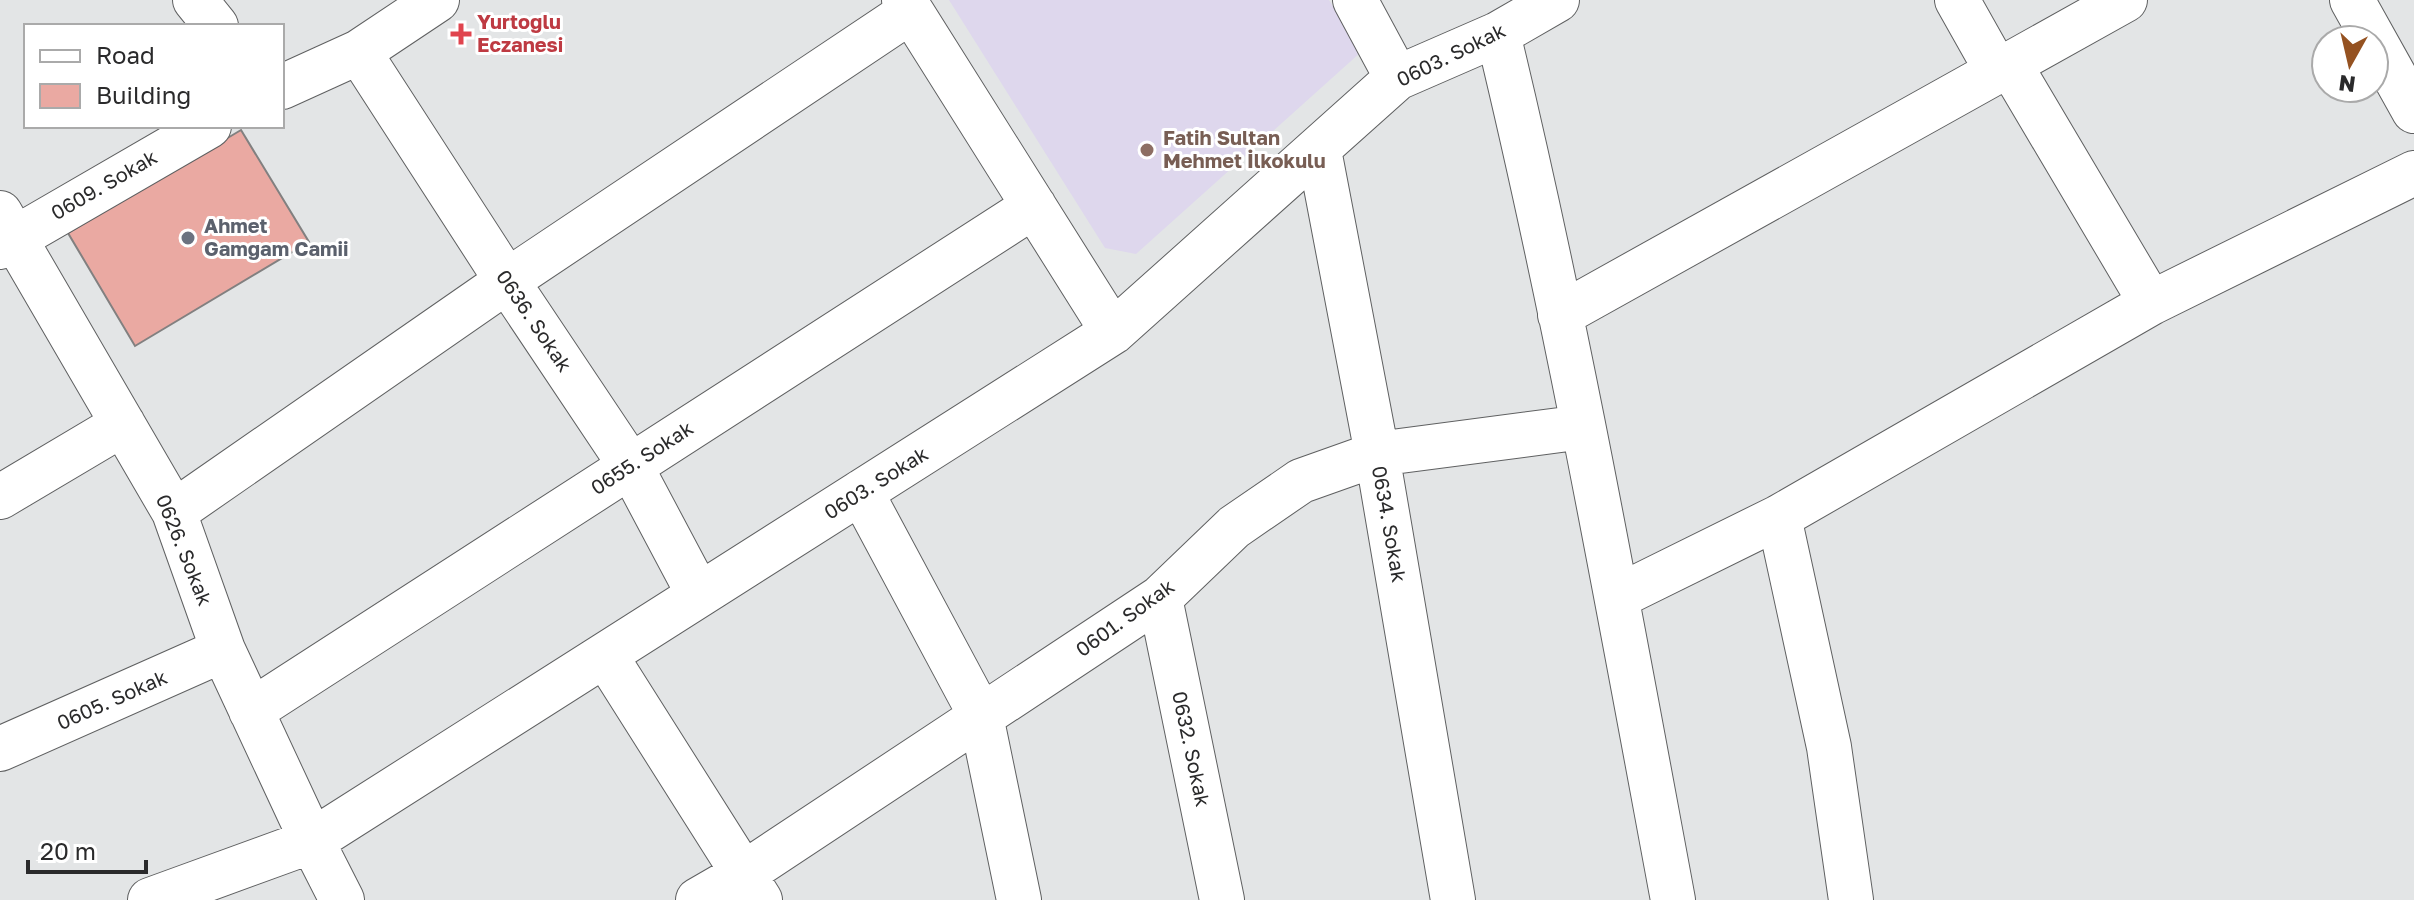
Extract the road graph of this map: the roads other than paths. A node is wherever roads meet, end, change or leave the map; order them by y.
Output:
1 (195, 0) edge
2 (437, 0) edge
3 (1355, 0) edge
4 (1557, 0) edge
5 (1957, 0) edge
6 (2125, 0) edge
7 (2352, 0) edge
8 (907, 5) edge
9 (214, 24) edge
10 (1498, 34) junction
11 (359, 52) junction
12 (2004, 68) junction
13 (1397, 78) junction
14 (284, 86) edge
15 (2414, 111) edge
16 (205, 128) edge
17 (1319, 150) junction
18 (2414, 173) edge
19 (1034, 206) junction
20 (5, 232) edge
21 (507, 281) junction
22 (2151, 303) junction
23 (1560, 315) junction
24 (1113, 332) junction
25 (123, 424) junction
26 (1583, 427) junction
27 (1377, 454) junction
28 (630, 465) junction
29 (861, 492) junction
30 (0, 497) edge
31 (174, 512) junction
32 (1779, 517) junction
33 (699, 595) junction
34 (1617, 597) junction
35 (1160, 598) junction
36 (223, 650) junction
37 (605, 655) junction
38 (251, 711) junction
39 (981, 716) junction
40 (0, 749) edge
41 (312, 841) junction
42 (751, 887) edge
43 (150, 900) edge
44 (342, 900) edge
45 (698, 900) edge
46 (1019, 900) edge
47 (1222, 900) edge
48 (1453, 900) edge
49 (1673, 900) edge
50 (1851, 900) edge

1 - 9 street
2 - 11 street
3 - 13 street
4 - 10 street, 0603. Sokak
5 - 12 street
6 - 12 street
7 - 15 street
8 - 19 street
8 - 21 street
10 - 13 street, 0603. Sokak
10 - 23 street
11 - 14 street
11 - 21 street, 0636. Sokak
12 - 22 street
12 - 23 street
13 - 17 street, 0603. Sokak
16 - 20 street, 0609. Sokak
17 - 24 street, 0603. Sokak
17 - 27 street, 0634. Sokak
18 - 22 street
19 - 24 street
19 - 28 street, 0655. Sokak
20 - 25 street, 0626. Sokak
21 - 28 street, 0636. Sokak
21 - 31 street
22 - 32 street
23 - 26 street
24 - 29 street, 0603. Sokak
25 - 30 street
25 - 31 street, 0626. Sokak
26 - 27 street, 0601. Sokak
26 - 34 street
27 - 35 street, 0601. Sokak
27 - 48 street, 0634. Sokak
28 - 33 street, 0636. Sokak
28 - 38 street, 0655. Sokak
29 - 33 street, 0603. Sokak
29 - 39 street
31 - 36 street, 0626. Sokak
32 - 34 street
32 - 50 street
33 - 37 street, 0603. Sokak
34 - 49 street
35 - 39 street, 0601. Sokak
35 - 47 street, 0632. Sokak
36 - 38 street, 0626. Sokak
36 - 40 street, 0605. Sokak
37 - 41 street, 0603. Sokak
37 - 42 street
38 - 41 street, 0626. Sokak
39 - 42 street, 0601. Sokak
39 - 46 street
41 - 43 street, 0603. Sokak
41 - 44 street, 0626. Sokak
42 - 45 street, 0601. Sokak

